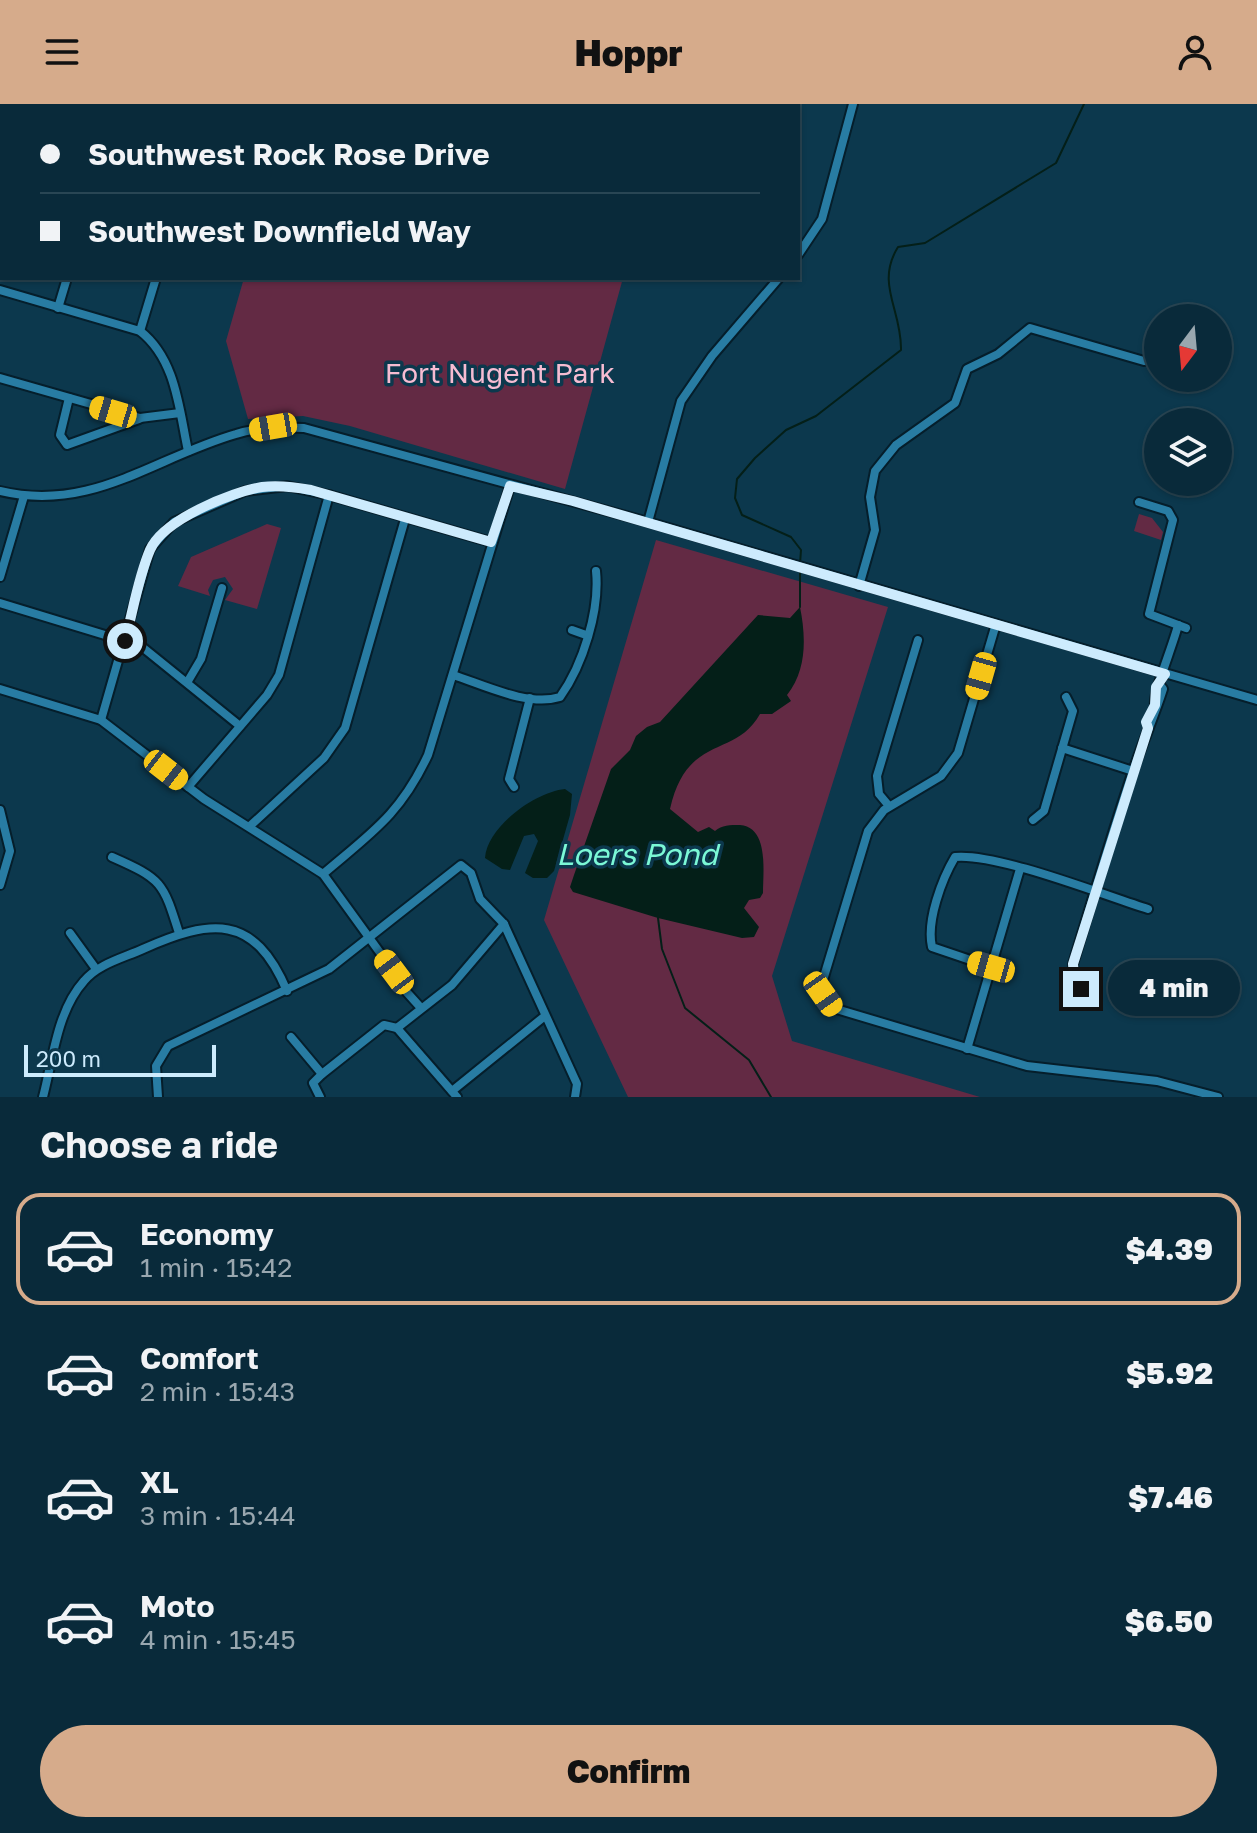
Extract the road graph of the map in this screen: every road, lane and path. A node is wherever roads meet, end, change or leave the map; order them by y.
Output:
1 (853, 104) edge
2 (800, 252) edge
3 (66, 280) edge
4 (155, 280) edge
5 (777, 280) edge
6 (0, 290) edge
7 (58, 308) junction
8 (140, 331) junction
9 (1144, 361) dead end
10 (0, 378) edge
11 (69, 398) junction
12 (180, 413) junction
13 (140, 418) junction
14 (188, 451) junction
15 (510, 486) junction
16 (0, 491) edge
17 (329, 495) junction
18 (24, 496) junction
19 (1139, 502) dead end
20 (405, 519) junction
21 (648, 522) junction
22 (491, 542) junction
23 (596, 571) dead end
24 (0, 577) edge
25 (859, 586) junction
26 (222, 588) dead end
27 (0, 603) edge
28 (996, 624) junction
29 (572, 630) dead end
30 (586, 635) junction
31 (918, 640) dead end
32 (125, 641) junction
33 (1165, 674) junction
34 (453, 675) junction
35 (188, 681) junction
36 (0, 689) edge
37 (1066, 697) dead end
38 (530, 698) junction
39 (1257, 700) edge
40 (101, 720) junction
41 (240, 726) junction
42 (1062, 748) junction
43 (1133, 771) junction
44 (188, 787) junction
45 (514, 787) dead end
46 (889, 806) junction
47 (0, 810) edge
48 (1033, 820) dead end
49 (250, 826) junction
50 (112, 857) dead end
51 (1020, 869) junction
52 (323, 874) junction
53 (0, 885) edge
54 (1094, 892) junction
55 (1148, 909) dead end
56 (504, 924) junction
57 (70, 933) dead end
58 (179, 933) junction
59 (369, 938) junction
60 (991, 967) junction
61 (96, 969) junction
62 (1081, 989) dead end
63 (287, 991) junction
64 (421, 1008) junction
65 (545, 1016) junction
66 (397, 1028) junction
67 (291, 1037) dead end
68 (967, 1049) junction
69 (322, 1074) junction
70 (454, 1094) edge
71 (43, 1097) edge
72 (158, 1097) edge
73 (320, 1097) edge
74 (575, 1097) edge
75 (1218, 1097) edge

1 - 2 street
3 - 7 street
4 - 8 street
5 - 21 street
6 - 7 street
7 - 8 street
8 - 12 street
9 - 25 street
10 - 11 street
11 - 13 street
11 - 13 street
12 - 13 street
12 - 14 street
14 - 15 street
14 - 18 street
15 - 21 street
15 - 22 street
16 - 18 street
17 - 20 street
17 - 32 street
17 - 41 street
18 - 24 street
19 - 33 street
20 - 22 street
20 - 49 street
21 - 25 street
22 - 34 street
23 - 30 street
25 - 28 street
26 - 35 street
27 - 32 street
28 - 33 street
28 - 46 street
29 - 30 street
30 - 38 street
31 - 46 street
32 - 35 street
32 - 40 street
33 - 39 street
33 - 43 street
34 - 38 street
34 - 52 street
35 - 41 street
36 - 40 street
37 - 42 street
38 - 45 street
40 - 44 street
41 - 44 street
42 - 43 street
42 - 48 street
43 - 54 street
44 - 49 street
46 - 68 street
47 - 53 street
49 - 52 street
50 - 58 street
51 - 54 street
51 - 60 street
51 - 60 street
52 - 59 street
54 - 55 street
54 - 62 street
56 - 59 street
56 - 64 street
56 - 65 street
57 - 61 street
58 - 61 street
58 - 63 street
59 - 63 street
59 - 64 street
60 - 68 street
61 - 71 street
63 - 72 street
64 - 66 street
65 - 70 street
65 - 74 street
66 - 69 street
66 - 70 street
67 - 69 street
68 - 75 street
69 - 73 street

